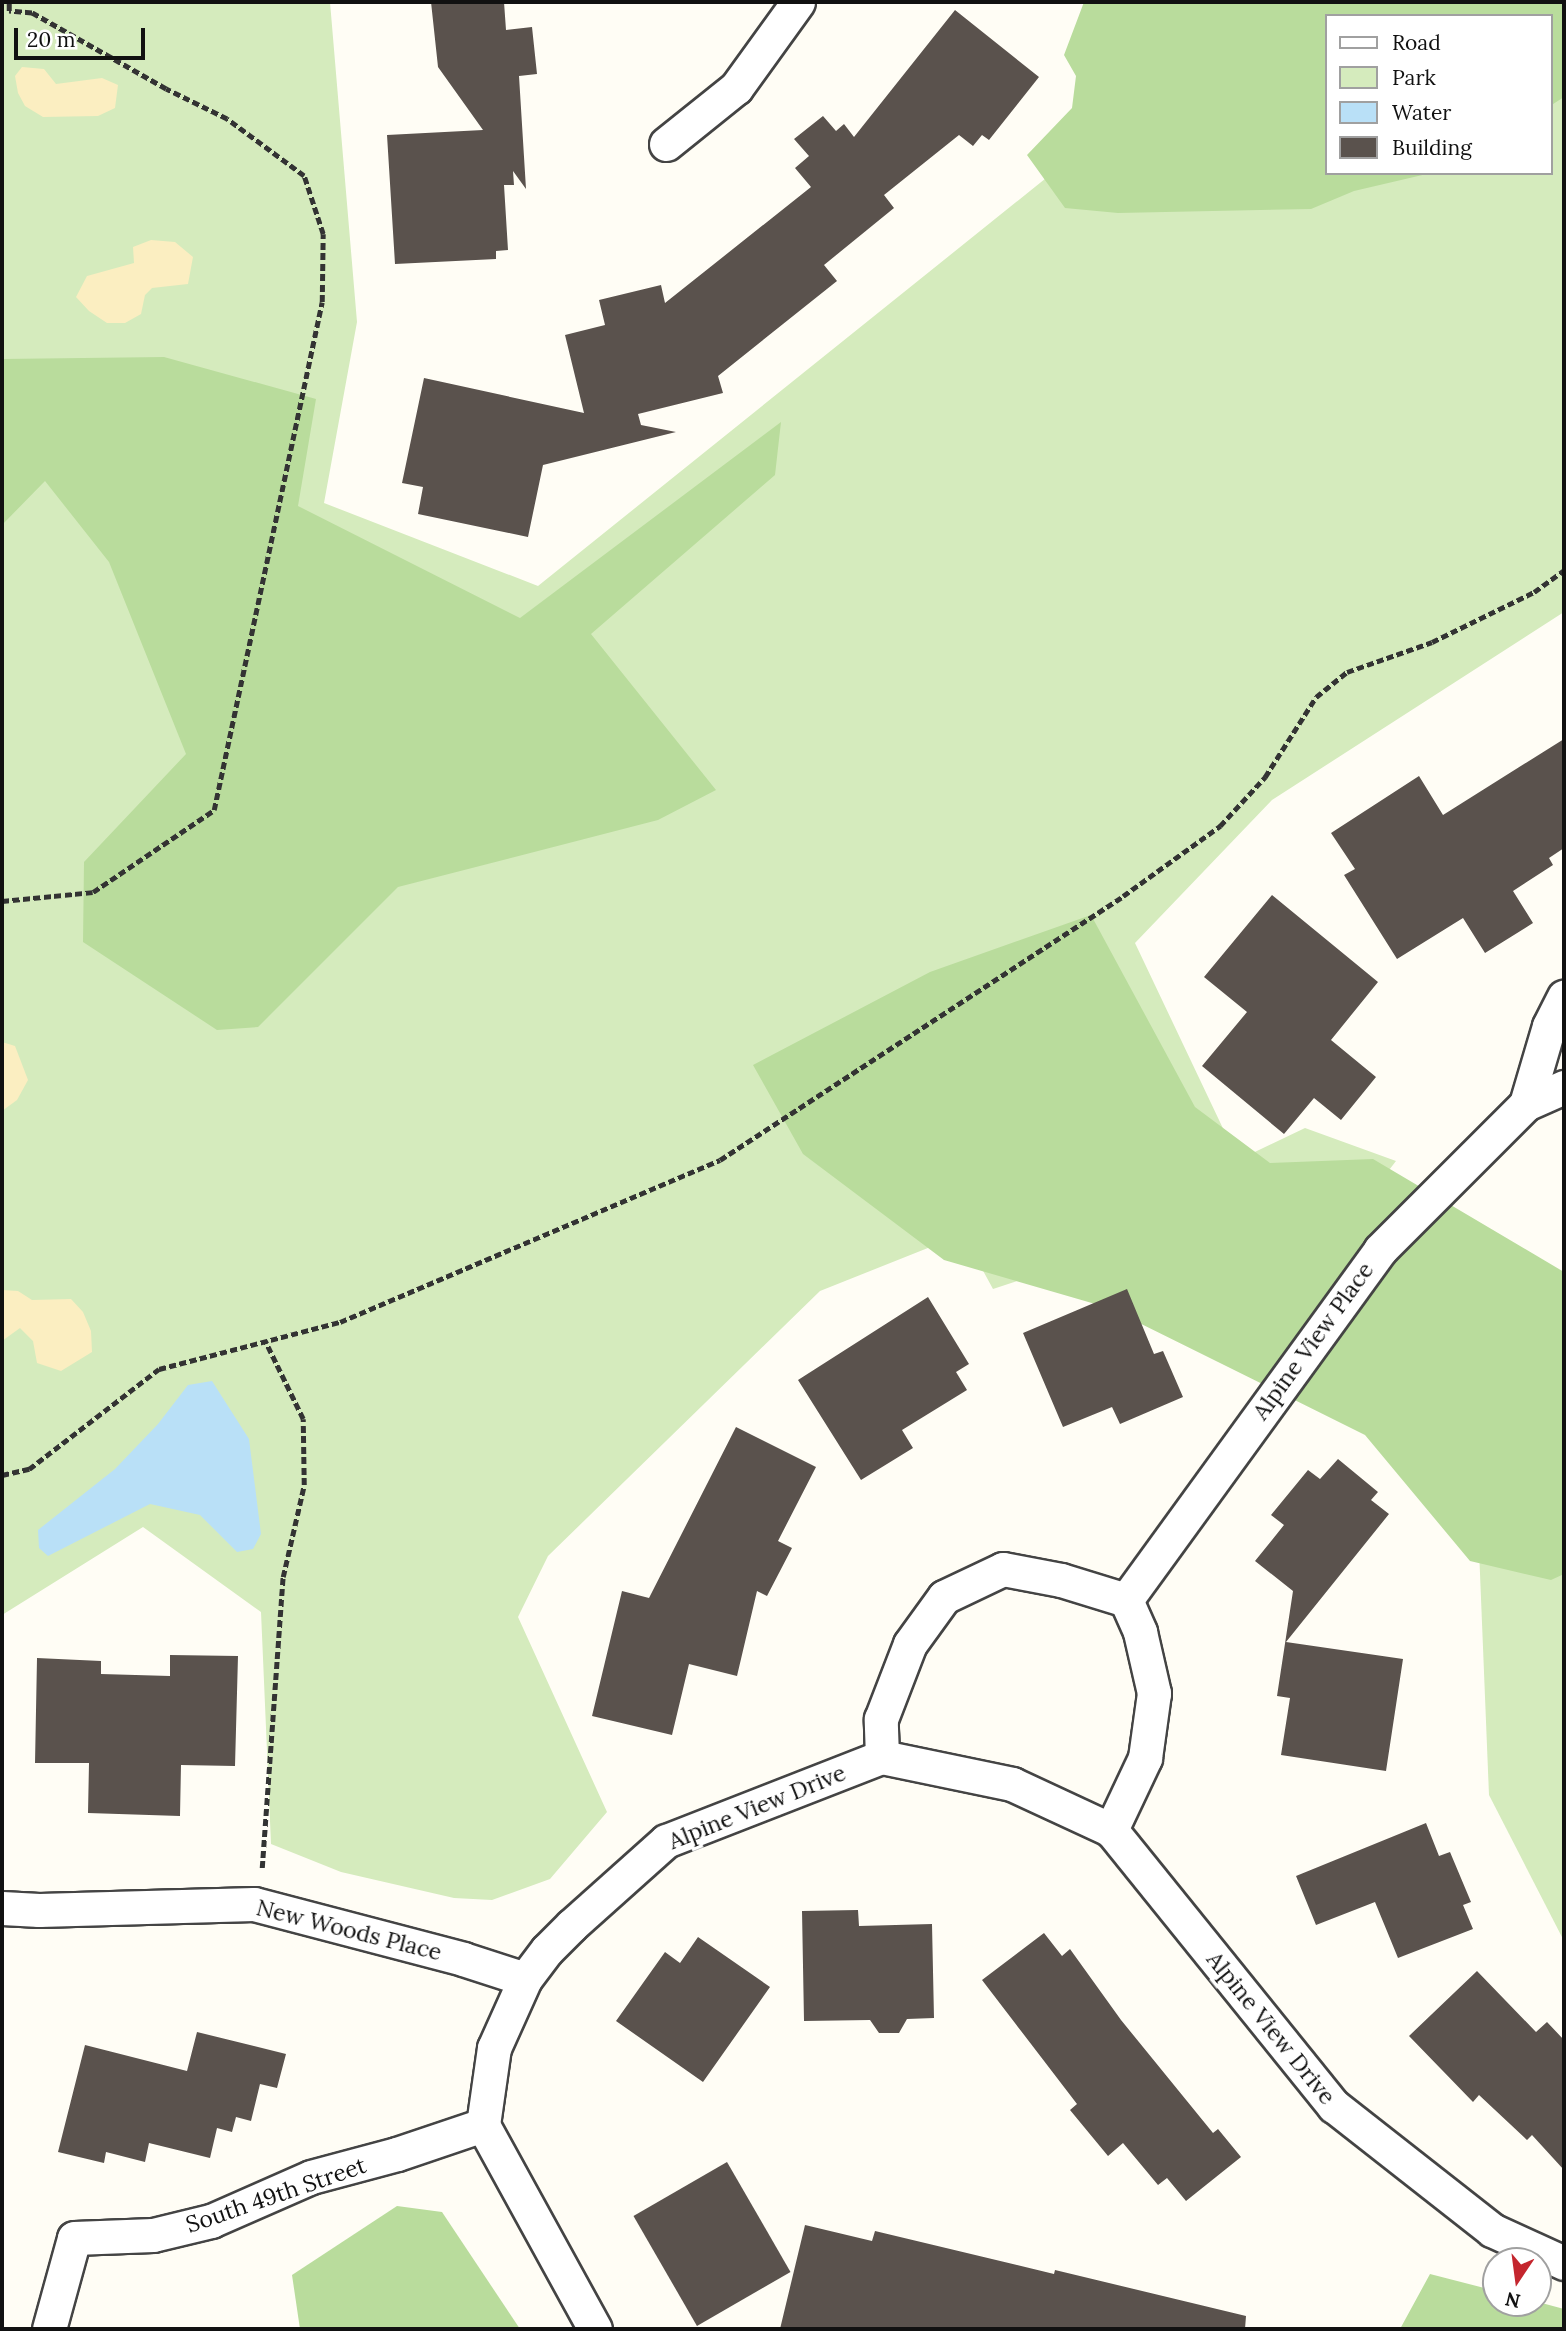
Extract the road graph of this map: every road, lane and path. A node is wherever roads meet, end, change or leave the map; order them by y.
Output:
1 (9, 2) edge
2 (798, 2) edge
3 (666, 144) dead end
4 (1564, 570) edge
5 (2, 901) edge
6 (1564, 997) edge
7 (1564, 1087) edge
8 (1526, 1104) junction
9 (265, 1341) junction
10 (2, 1475) edge
11 (1126, 1600) junction
12 (882, 1757) junction
13 (1111, 1830) junction
14 (262, 1878) dead end
15 (2, 1908) edge
16 (525, 1979) junction
17 (483, 2125) junction
18 (1564, 2263) edge
19 (49, 2329) edge
20 (595, 2329) edge

1 - 5 path
2 - 3 street
4 - 9 path
6 - 8 street, Alpine View Place
7 - 8 street, Alpine View Place
8 - 11 street, Alpine View Place
9 - 10 path
9 - 14 path
11 - 12 street
11 - 13 street
12 - 13 street, Alpine View Drive
12 - 16 street, Alpine View Drive
13 - 18 street, Alpine View Drive
15 - 16 street, New Woods Place
16 - 17 street, Alpine View Drive
17 - 19 street, South 49th Street
17 - 20 street

